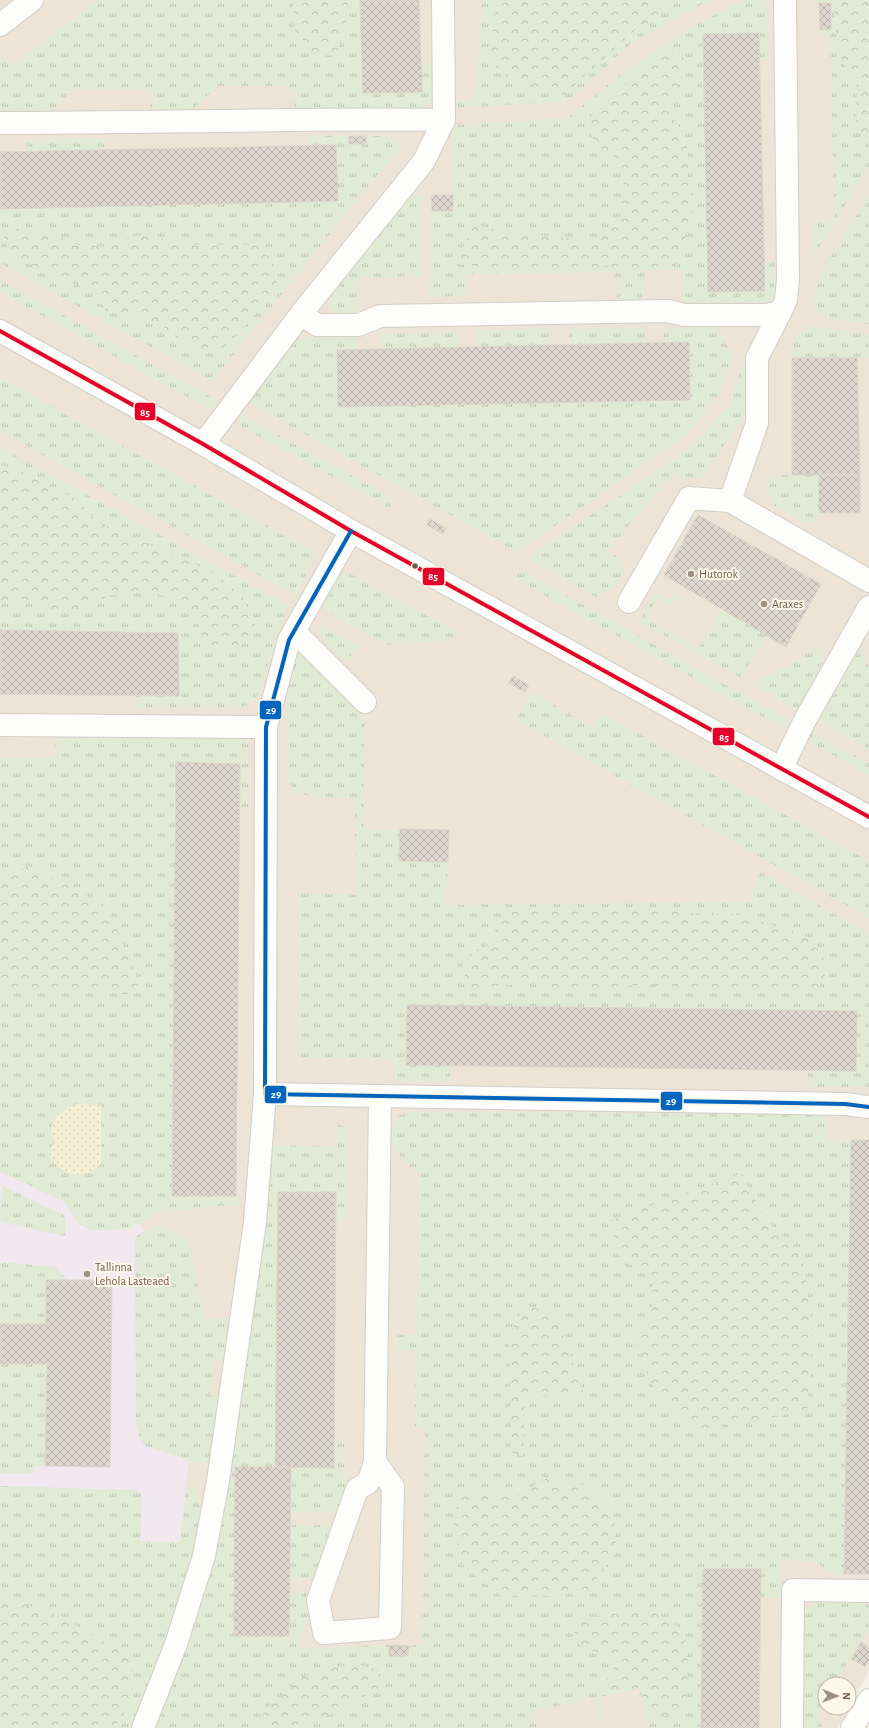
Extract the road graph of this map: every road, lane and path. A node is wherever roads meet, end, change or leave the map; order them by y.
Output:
1 (32, 0) edge
2 (443, 0) edge
3 (785, 0) edge
4 (0, 25) edge
5 (444, 120) junction
6 (0, 123) edge
7 (781, 312) junction
8 (301, 314) junction
9 (0, 331) edge
10 (202, 444) junction
11 (730, 501) junction
12 (351, 531) junction
13 (869, 581) edge
14 (629, 602) dead end
15 (869, 607) edge
16 (294, 631) junction
17 (365, 702) dead end
18 (0, 725) edge
19 (266, 727) junction
20 (781, 769) junction
21 (869, 817) edge
22 (265, 1094) junction
23 (380, 1096) junction
24 (869, 1107) edge
25 (375, 1462) junction
26 (869, 1591) edge
27 (869, 1700) edge
28 (143, 1728) edge
29 (792, 1728) edge
30 (852, 1728) edge

1 - 4 street
2 - 5 street
3 - 7 street
5 - 6 street
5 - 8 street
7 - 8 street
7 - 11 street
8 - 10 street
9 - 10 street
10 - 12 street
11 - 13 street
11 - 14 street
12 - 16 street
12 - 20 street
15 - 20 street
16 - 17 street
16 - 19 street
18 - 19 street
19 - 22 street
20 - 21 street
22 - 23 street
22 - 28 street
23 - 24 street
23 - 25 street
25 - 25 street
26 - 29 street
27 - 30 street

